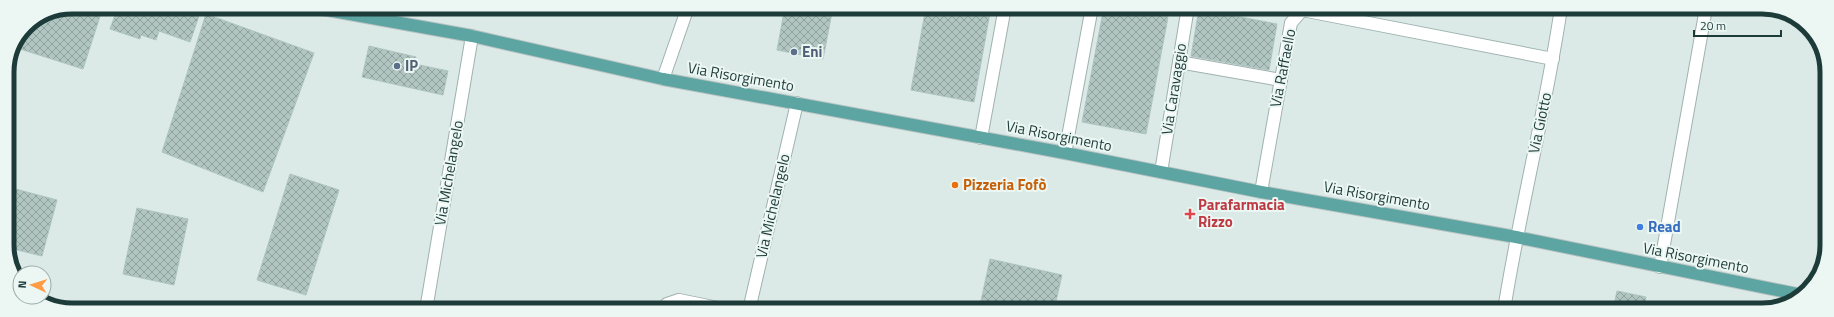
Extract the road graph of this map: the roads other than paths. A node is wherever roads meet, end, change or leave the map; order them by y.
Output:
1 (368, 14) edge
2 (686, 14) edge
3 (1005, 14) edge
4 (1091, 14) edge
5 (1187, 14) edge
6 (1299, 14) edge
7 (1322, 14) edge
8 (1560, 14) edge
9 (1705, 14) edge
10 (472, 36) junction
11 (1553, 59) junction
12 (1179, 62) junction
13 (663, 79) junction
14 (1281, 80) junction
15 (797, 103) junction
16 (981, 138) junction
17 (1065, 153) junction
18 (1161, 172) junction
19 (1261, 192) junction
20 (1516, 237) junction
21 (1660, 267) junction
22 (1793, 293) edge
23 (427, 303) edge
24 (670, 303) edge
25 (694, 303) edge
26 (751, 303) edge
27 (1505, 303) edge

1 - 10 main road, Via Risorgimento
2 - 13 street
3 - 16 street
4 - 17 street
5 - 12 street, Via Caravaggio
6 - 14 street, Via Raffaello
7 - 11 street, Via Raffaello
8 - 11 street, Via Giotto
9 - 21 street
10 - 13 main road, Via Risorgimento
10 - 23 street, Via Michelangelo
11 - 20 street, Via Giotto
12 - 14 street
12 - 18 street, Via Caravaggio
13 - 15 main road, Via Risorgimento
14 - 19 street, Via Raffaello
15 - 16 main road, Via Risorgimento
15 - 26 street, Via Michelangelo
16 - 17 main road, Via Risorgimento
17 - 18 main road, Via Risorgimento
18 - 19 main road, Via Risorgimento
19 - 20 main road, Via Risorgimento
20 - 21 main road, Via Risorgimento
20 - 27 street, Via Giotto
21 - 22 main road, Via Risorgimento
24 - 25 street

